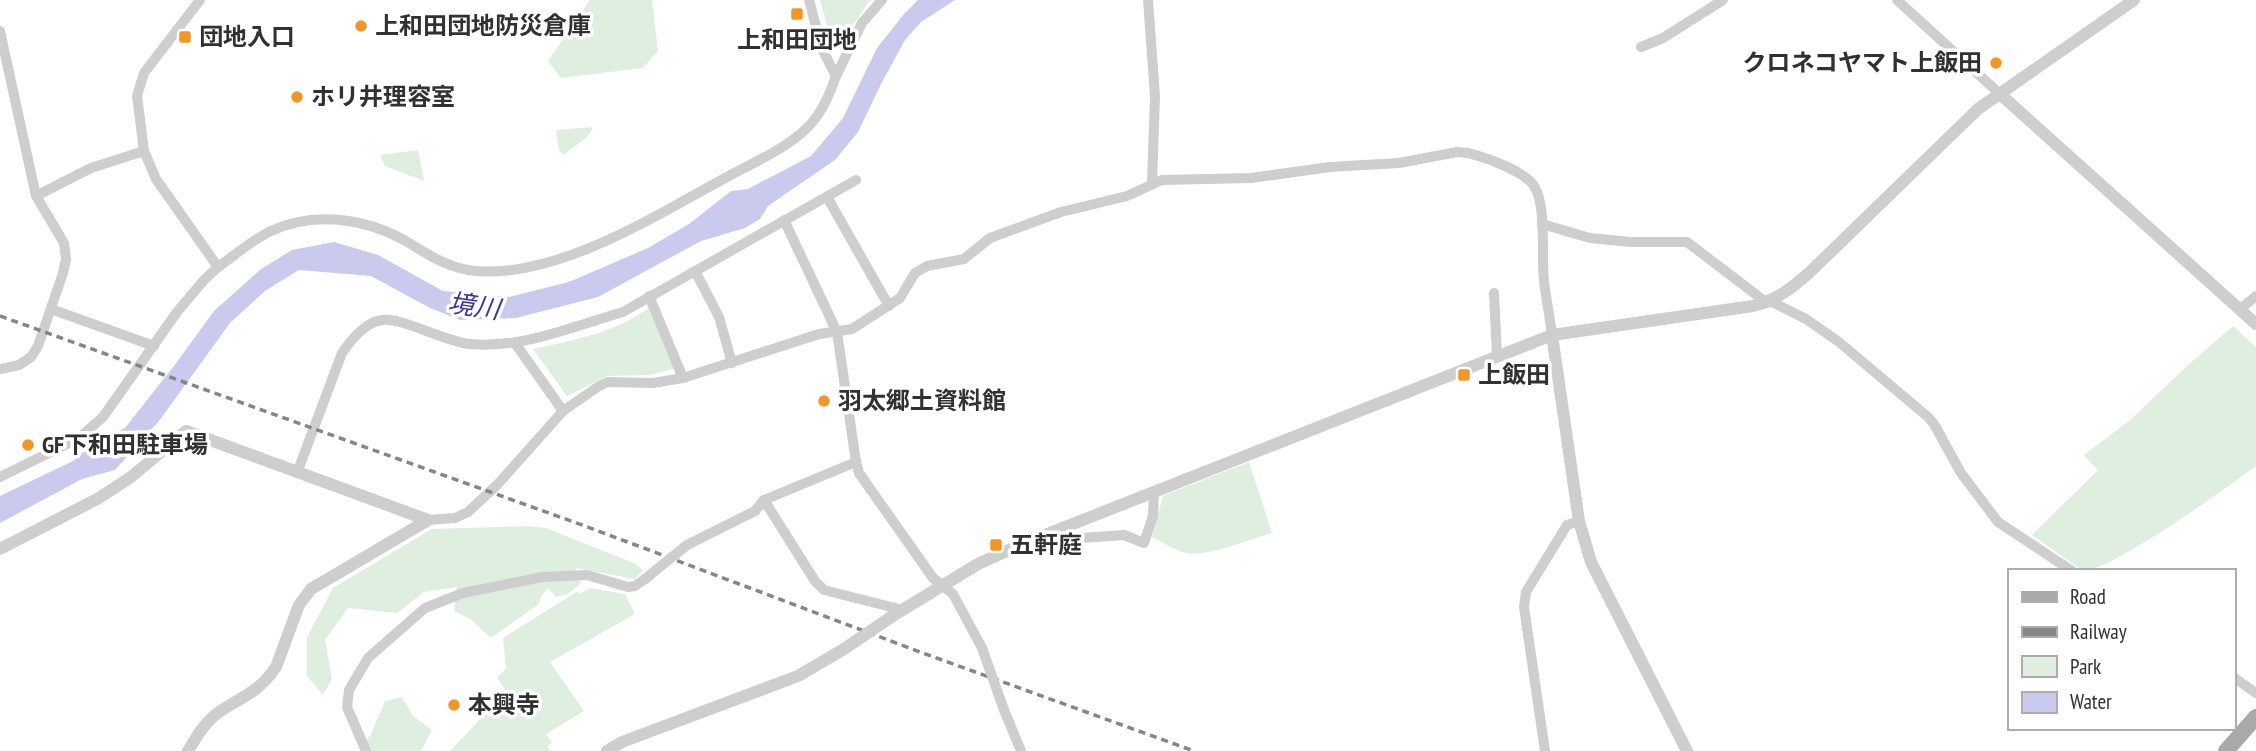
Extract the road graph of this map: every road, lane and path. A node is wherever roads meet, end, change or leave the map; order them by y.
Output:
1 (200, 0) edge
2 (809, 0) edge
3 (882, 0) edge
4 (1148, 0) edge
5 (1723, 0) edge
6 (1897, 0) edge
7 (2134, 0) edge
8 (0, 31) edge
9 (1641, 47) dead end
10 (836, 76) junction
11 (2000, 94) junction
12 (145, 150) junction
13 (856, 180) dead end
14 (1152, 183) junction
15 (36, 197) junction
16 (827, 197) junction
17 (784, 220) junction
18 (1542, 224) junction
19 (218, 267) junction
20 (695, 271) junction
21 (1494, 293) dead end
22 (649, 296) junction
23 (2256, 296) edge
24 (1769, 302) junction
25 (889, 306) junction
26 (51, 309) junction
27 (2239, 310) junction
28 (2256, 324) edge
29 (837, 332) junction
30 (1552, 335) junction
31 (515, 344) junction
32 (154, 346) junction
33 (1497, 356) junction
34 (732, 363) junction
35 (0, 369) edge
36 (682, 378) junction
37 (562, 411) junction
38 (856, 462) junction
39 (297, 473) junction
40 (0, 477) edge
41 (1154, 491) junction
42 (764, 500) junction
43 (428, 520) junction
44 (1579, 521) junction
45 (1057, 530) junction
46 (0, 549) edge
47 (2069, 569) edge
48 (942, 586) junction
49 (898, 612) junction
50 (2235, 678) edge
51 (2256, 692) edge
52 (2256, 718) edge
53 (188, 751) edge
54 (366, 751) edge
55 (607, 751) edge
56 (1021, 751) edge
57 (1545, 751) edge
58 (1687, 751) edge
59 (2226, 751) edge

1 - 12 street
2 - 10 street
3 - 10 street
4 - 14 street
5 - 9 street
6 - 11 street
7 - 11 street
8 - 15 street
10 - 19 street
11 - 24 street
11 - 27 street
12 - 15 street
12 - 19 street
13 - 16 street
14 - 18 street
14 - 25 street
15 - 26 street
16 - 17 street
16 - 25 street
17 - 20 street
17 - 29 street
18 - 24 street
18 - 30 street
19 - 32 street
20 - 22 street
20 - 34 street
21 - 33 street
22 - 31 street
22 - 36 street
23 - 27 street
24 - 30 street
24 - 47 street
25 - 29 street
26 - 32 street
26 - 35 street
27 - 28 street
29 - 34 street
29 - 38 street
30 - 33 street
30 - 44 street
31 - 37 street
31 - 39 street
32 - 40 street
33 - 41 street
34 - 36 street
36 - 37 street
37 - 43 street
38 - 42 street
38 - 48 street
39 - 43 street
39 - 46 street
41 - 45 street
41 - 45 street
42 - 49 street
42 - 54 street, bridge
43 - 53 street
44 - 57 street
44 - 58 street
45 - 48 street
48 - 49 street
48 - 56 street, bridge
49 - 55 street, bridge
50 - 51 street
52 - 59 main road

